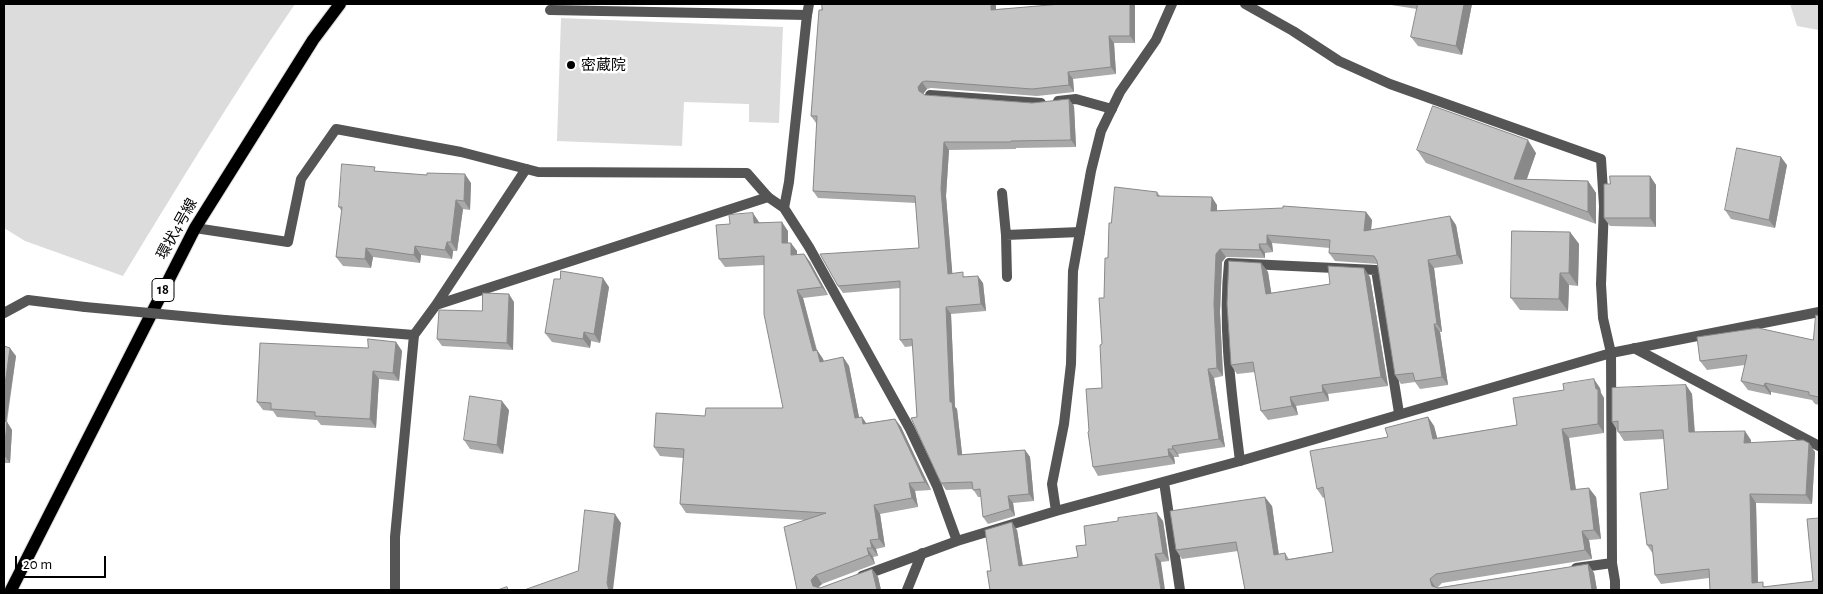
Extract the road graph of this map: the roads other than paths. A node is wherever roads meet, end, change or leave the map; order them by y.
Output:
1 (340, 4) edge
2 (809, 4) edge
3 (1172, 4) edge
4 (1245, 4) edge
5 (550, 10) dead end
6 (807, 15) junction
7 (930, 94) edge
8 (1112, 109) junction
9 (526, 169) junction
10 (1002, 193) dead end
11 (768, 197) junction
12 (784, 208) junction
13 (195, 228) junction
14 (1080, 232) junction
15 (1006, 235) junction
16 (1007, 277) dead end
17 (436, 305) junction
18 (1819, 312) edge
19 (4, 313) edge
20 (414, 335) junction
21 (1634, 348) junction
22 (1611, 352) junction
23 (1399, 413) junction
24 (1819, 446) edge
25 (1240, 461) junction
26 (1164, 482) junction
27 (1056, 511) junction
28 (957, 541) junction
29 (922, 553) junction
30 (1612, 562) junction
31 (1565, 570) edge
32 (851, 580) edge
33 (11, 590) edge
34 (395, 590) edge
35 (907, 590) edge
36 (1180, 590) edge
37 (1615, 590) edge

1 - 13 main road, 環状4号線 / 18
2 - 6 street
3 - 8 street
4 - 22 street
5 - 6 street
6 - 12 street
7 - 8 street
8 - 14 street
9 - 11 street
9 - 13 street
9 - 17 street
10 - 15 street
11 - 12 street
11 - 17 street
12 - 28 street
13 - 33 main road, 環状4号線 / 18
14 - 15 street
14 - 27 street
15 - 16 street
17 - 20 street
18 - 21 street
19 - 20 street, bridge
20 - 34 street
21 - 22 street
21 - 24 street
22 - 23 street
22 - 30 street
23 - 25 street
23 - 25 street
25 - 26 street
26 - 27 street
26 - 36 street
27 - 28 street
28 - 29 street
29 - 32 street
29 - 35 street
30 - 31 street
30 - 37 street

